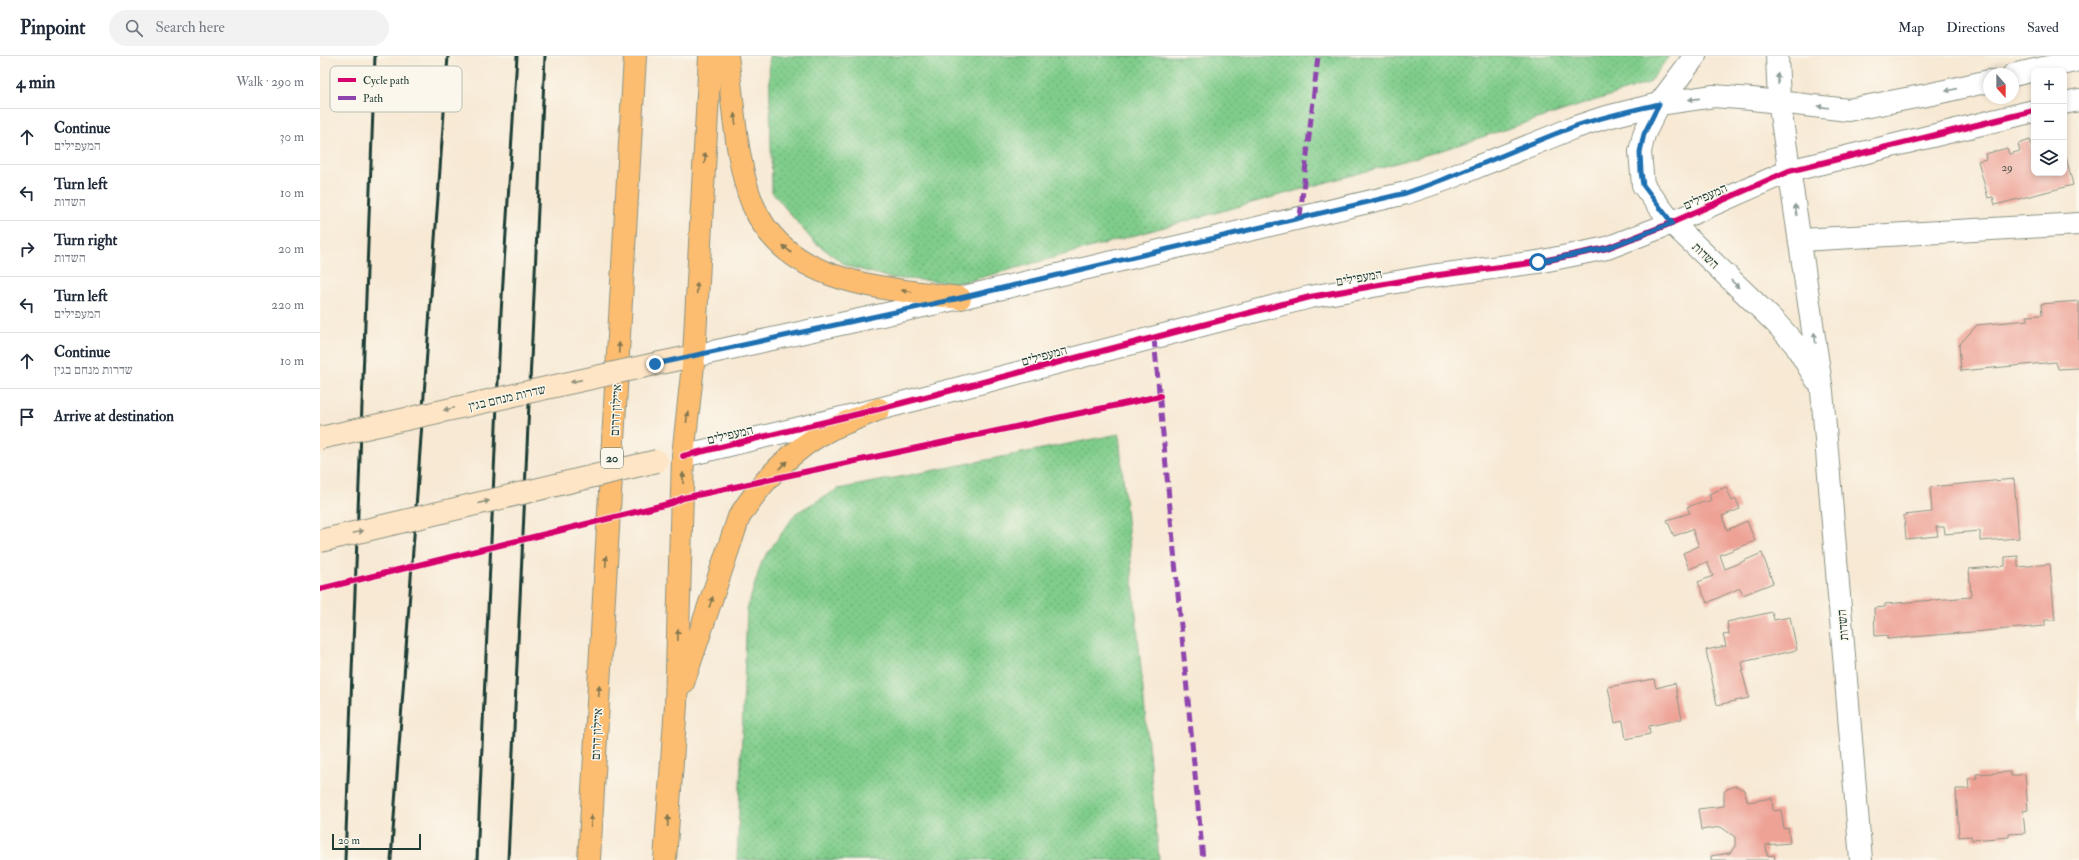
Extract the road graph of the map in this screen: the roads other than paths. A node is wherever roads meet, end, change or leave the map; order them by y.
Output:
1 (635, 56) edge
2 (710, 56) edge
3 (727, 56) edge
4 (1695, 56) edge
5 (1777, 56) edge
6 (2079, 60) edge
7 (2019, 74) edge
8 (1983, 82) edge
9 (2079, 100) edge
10 (1779, 101) junction
11 (2067, 102) edge
12 (1659, 104) junction
13 (2031, 112) edge
14 (1790, 171) junction
15 (1672, 223) junction
16 (2079, 224) edge
17 (1801, 240) junction
18 (960, 298) junction
19 (694, 356) junction
20 (1822, 391) junction
21 (879, 409) junction
22 (320, 438) edge
23 (683, 456) junction
24 (320, 541) edge
25 (676, 705) junction
26 (589, 860) edge
27 (665, 860) edge
28 (1862, 860) edge

26 -> 1 highway, איילון דרום / 20
19 -> 2 highway
18 -> 3 highway
4 - 12 street, השדות
10 -> 5 street, השדות
6 - 7 street
8 -> 10 street
9 - 11 street
10 -> 12 street
10 - 14 street, השדות
12 - 15 street, השדות
12 - 18 street
13 - 14 street, המעפילים
14 - 15 street, המעפילים
17 -> 14 street, השדות
15 -> 20 street, השדות
15 - 21 street, המעפילים
16 - 17 street
20 -> 17 street, השדות
18 - 19 street
19 -> 22 main road, שדרות מנחם בגין, bridge
23 -> 19 highway
20 - 28 street, השדות
21 - 23 street, המעפילים
25 -> 21 highway
24 -> 23 main road, bridge
25 -> 23 highway
27 -> 25 highway

